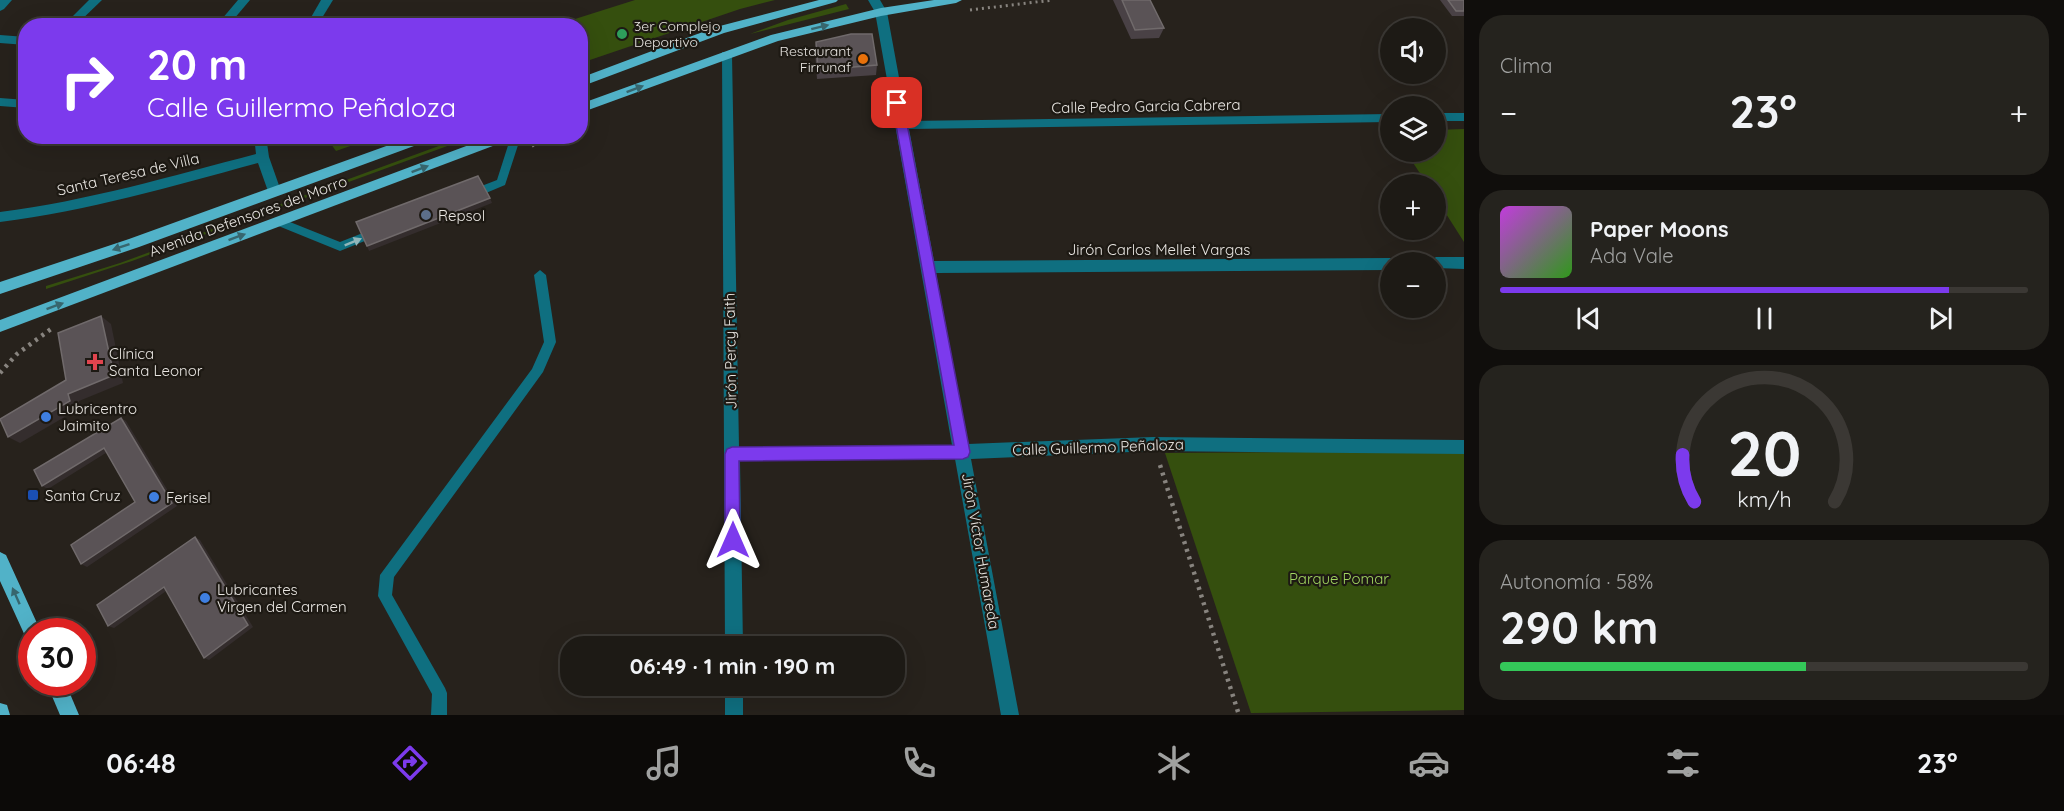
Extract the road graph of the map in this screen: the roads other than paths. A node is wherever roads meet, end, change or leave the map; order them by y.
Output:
1 (6, 0) edge
2 (96, 0) edge
3 (244, 0) edge
4 (327, 0) edge
5 (832, 0) edge
6 (874, 0) edge
7 (956, 0) edge
8 (0, 7) edge
9 (881, 12) junction
10 (77, 18) edge
11 (227, 18) edge
12 (316, 18) edge
13 (0, 39) edge
14 (18, 40) edge
15 (726, 54) junction
16 (588, 80) edge
17 (588, 106) edge
18 (1446, 117) edge
19 (1464, 117) edge
20 (1380, 118) edge
21 (902, 125) junction
22 (261, 144) edge
23 (406, 144) edge
24 (486, 144) edge
25 (513, 144) edge
26 (263, 158) junction
27 (274, 191) junction
28 (458, 200) edge
29 (0, 217) edge
30 (280, 222) junction
31 (393, 225) edge
32 (1446, 263) edge
33 (1464, 263) edge
34 (1380, 264) edge
35 (927, 267) junction
36 (540, 274) dead end
37 (0, 288) edge
38 (22, 318) junction
39 (0, 326) edge
40 (0, 335) edge
41 (1464, 447) edge
42 (963, 452) junction
43 (732, 454) junction
44 (0, 561) edge
45 (26, 618) edge
46 (734, 636) edge
47 (61, 696) edge
48 (734, 696) edge
49 (70, 715) edge
50 (439, 715) edge
51 (734, 715) edge
52 (1010, 715) edge

1 - 8 street
2 - 10 street
3 - 11 street
4 - 12 street
5 - 16 main road
6 - 9 street, Jirón Víctor Humareda
7 - 9 main road
15 -> 9 main road
9 - 21 street, Jirón Víctor Humareda
13 - 14 street
17 -> 15 main road
15 - 43 street, Jirón Percy Faith
18 - 19 street
20 - 21 street, Calle Pedro Garcia Cabrera
21 - 35 street, Jirón Víctor Humareda
22 - 26 street
23 - 27 main road, Avenida Defensores del Morro
30 -> 24 main road, Avenida Defensores del Morro
25 - 28 lane
26 - 27 street
26 - 29 street, Santa Teresa de Villa
27 -> 37 main road, Avenida Defensores del Morro
30 -> 31 lane
38 -> 30 main road, Avenida Defensores del Morro
32 - 33 street
34 - 35 street, Jirón Carlos Mellet Vargas
35 - 42 street, Jirón Víctor Humareda
36 - 50 lane
38 - 39 main road, Avenida Defensores del Morro
38 - 40 main road
41 - 42 street, Calle Guillermo Peñaloza
42 - 43 street, Calle Guillermo Peñaloza
42 - 52 street, Jirón Víctor Humareda
43 - 46 street, Jirón Percy Faith
45 -> 44 main road
47 - 49 main road
48 - 51 street

